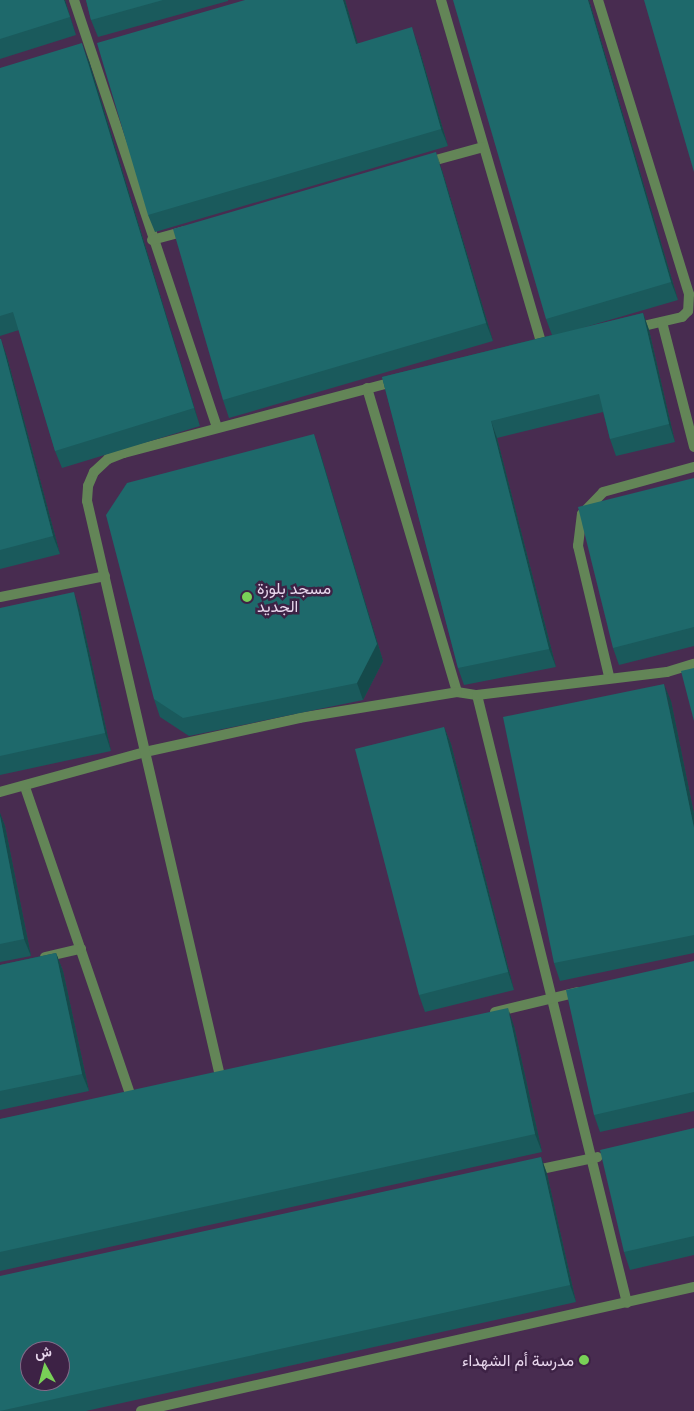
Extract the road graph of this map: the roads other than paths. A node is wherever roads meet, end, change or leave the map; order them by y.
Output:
1 (74, 0) edge
2 (442, 0) edge
3 (598, 0) edge
4 (483, 147) junction
5 (417, 165) edge
6 (200, 227) edge
7 (152, 240) junction
8 (662, 322) junction
9 (625, 330) edge
10 (543, 348) edge
11 (404, 379) edge
12 (367, 388) junction
13 (217, 428) junction
14 (694, 447) edge
15 (694, 467) edge
16 (105, 576) junction
17 (0, 597) edge
18 (694, 664) edge
19 (609, 676) junction
20 (457, 692) junction
21 (477, 695) junction
22 (145, 752) junction
23 (25, 787) junction
24 (0, 792) edge
25 (81, 949) junction
26 (36, 959) edge
27 (591, 989) edge
28 (554, 996) junction
29 (480, 1016) edge
30 (220, 1076) edge
31 (130, 1094) edge
32 (611, 1153) edge
33 (593, 1158) junction
34 (525, 1172) edge
35 (694, 1287) edge
36 (627, 1302) junction
37 (141, 1411) edge

1 - 7 street
2 - 4 street
3 - 8 street
4 - 5 street
4 - 10 street
6 - 7 street
7 - 13 street
8 - 9 street
8 - 14 street
11 - 12 street
12 - 13 street
12 - 20 street
13 - 16 street
15 - 19 street
16 - 17 street
16 - 22 street
18 - 19 street
19 - 21 street
20 - 21 street
20 - 22 street
21 - 28 street
22 - 23 street
22 - 30 street
23 - 24 street
23 - 25 street
25 - 26 street
25 - 31 street
27 - 28 street
28 - 29 street
28 - 33 street
32 - 33 street
33 - 34 street
33 - 36 street
35 - 36 street
36 - 37 street

